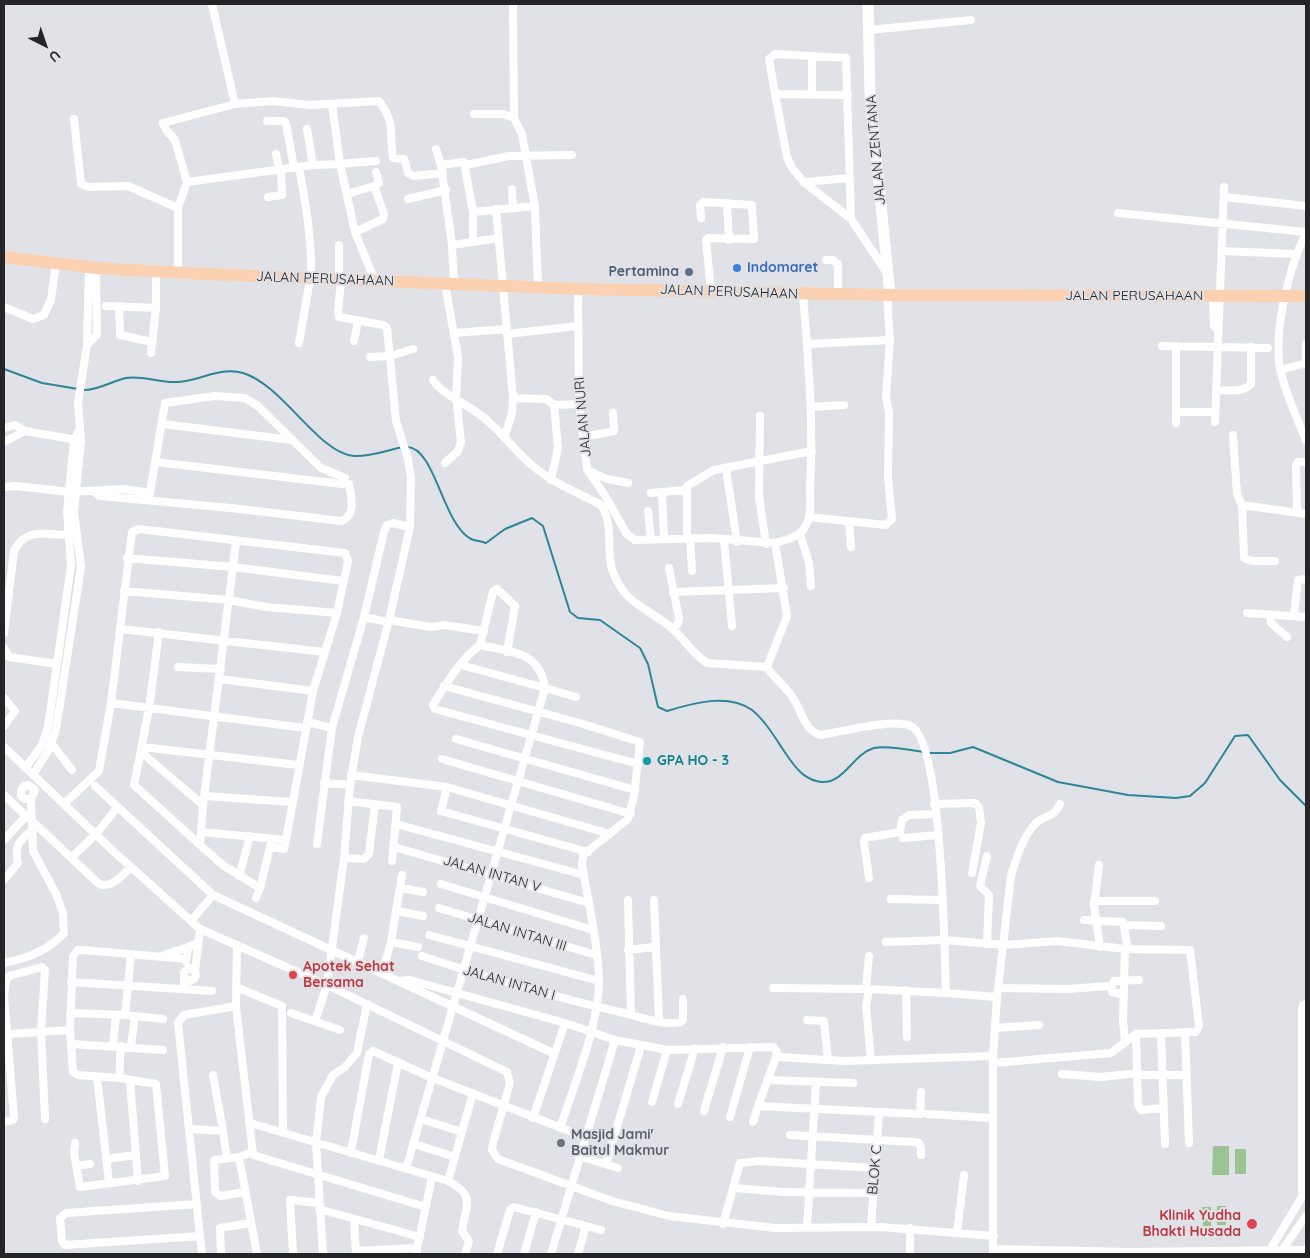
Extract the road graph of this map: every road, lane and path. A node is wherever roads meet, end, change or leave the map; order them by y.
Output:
1 (212, 4) edge
2 (513, 4) edge
3 (868, 4) edge
4 (971, 20) dead end
5 (869, 30) junction
6 (812, 56) junction
7 (774, 94) junction
8 (812, 94) junction
9 (848, 95) junction
10 (236, 104) junction
11 (332, 104) junction
12 (474, 114) dead end
13 (514, 118) junction
14 (74, 119) dead end
15 (267, 121) dead end
16 (307, 129) dead end
17 (436, 149) dead end
18 (276, 154) dead end
19 (525, 155) junction
20 (572, 155) dead end
21 (376, 161) dead end
22 (340, 164) junction
23 (313, 165) junction
24 (466, 165) junction
25 (443, 167) junction
26 (296, 168) junction
27 (280, 169) junction
28 (376, 172) dead end
29 (850, 178) junction
30 (187, 182) junction
31 (804, 182) junction
32 (374, 186) junction
33 (1224, 187) dead end
34 (512, 189) dead end
35 (446, 190) junction
36 (347, 194) junction
37 (268, 197) dead end
38 (1224, 197) junction
39 (408, 200) dead end
40 (727, 202) junction
41 (535, 206) junction
42 (1306, 206) edge
43 (513, 207) junction
44 (178, 208) junction
45 (496, 209) junction
46 (473, 212) junction
47 (1118, 213) dead end
48 (701, 218) dead end
49 (851, 219) junction
50 (1222, 222) junction
51 (355, 232) junction
52 (1306, 232) edge
53 (499, 238) junction
54 (729, 240) junction
55 (473, 242) junction
56 (452, 245) junction
57 (339, 246) dead end
58 (1222, 251) junction
59 (1295, 254) junction
60 (4, 257) edge
61 (826, 260) dead end
62 (56, 263) junction
63 (92, 268) junction
64 (156, 270) junction
65 (178, 271) junction
66 (889, 276) junction
67 (310, 279) junction
68 (340, 280) junction
69 (375, 281) junction
70 (450, 284) junction
71 (502, 285) junction
72 (538, 288) junction
73 (578, 289) junction
74 (711, 291) junction
75 (803, 294) junction
76 (838, 294) junction
77 (888, 295) junction
78 (1216, 296) junction
79 (1287, 296) junction
80 (1306, 296) edge
81 (87, 299) junction
82 (96, 299) junction
83 (106, 306) dead end
84 (118, 306) junction
85 (4, 308) edge
86 (156, 308) junction
87 (358, 321) junction
88 (578, 326) junction
89 (455, 332) junction
90 (507, 332) junction
91 (890, 340) junction
92 (354, 341) dead end
93 (152, 342) junction
94 (299, 343) dead end
95 (807, 344) junction
96 (1306, 344) edge
97 (87, 346) junction
98 (1162, 346) dead end
99 (1176, 346) junction
100 (1217, 347) junction
101 (1251, 348) junction
102 (1268, 348) dead end
103 (413, 349) dead end
104 (152, 353) dead end
105 (390, 356) junction
106 (370, 357) dead end
107 (1306, 362) edge
108 (1283, 369) junction
109 (433, 380) dead end
110 (1217, 390) junction
111 (456, 398) junction
112 (513, 398) junction
113 (579, 404) junction
114 (554, 405) junction
115 (844, 405) dead end
116 (811, 407) junction
117 (1177, 412) junction
118 (1215, 412) junction
119 (612, 413) dead end
120 (760, 416) dead end
121 (1215, 422) dead end
122 (1176, 423) dead end
123 (163, 424) junction
124 (4, 428) edge
125 (25, 431) junction
126 (1233, 435) dead end
127 (505, 436) junction
128 (584, 437) junction
129 (78, 440) junction
130 (292, 440) junction
131 (1306, 441) edge
132 (4, 442) edge
133 (812, 451) junction
134 (760, 461) junction
135 (156, 462) junction
136 (446, 462) dead end
137 (1306, 462) edge
138 (726, 468) junction
139 (588, 470) junction
140 (551, 480) junction
141 (346, 482) junction
142 (628, 483) dead end
143 (4, 487) edge
144 (686, 490) junction
145 (70, 492) junction
146 (651, 493) dead end
147 (662, 493) junction
148 (149, 496) junction
149 (1242, 505) junction
150 (648, 511) dead end
151 (1297, 512) junction
152 (610, 514) junction
153 (1306, 514) edge
154 (809, 517) junction
155 (849, 522) junction
156 (410, 527) junction
157 (800, 534) junction
158 (69, 535) junction
159 (688, 538) junction
160 (651, 539) junction
161 (664, 539) junction
162 (724, 540) junction
163 (236, 542) junction
164 (737, 542) junction
165 (775, 543) junction
166 (766, 544) junction
167 (851, 547) dead end
168 (127, 558) junction
169 (1275, 560) dead end
170 (233, 567) junction
171 (669, 568) dead end
172 (692, 571) dead end
173 (1306, 579) edge
174 (343, 581) junction
175 (811, 586) dead end
176 (784, 588) junction
177 (729, 590) junction
178 (124, 591) junction
179 (673, 592) junction
180 (229, 600) junction
181 (67, 603) junction
182 (76, 604) junction
183 (337, 612) junction
184 (1247, 613) dead end
185 (1270, 616) junction
186 (1294, 616) junction
187 (5, 617) edge
188 (364, 617) junction
189 (1306, 617) edge
190 (389, 621) junction
191 (732, 626) dead end
192 (674, 628) junction
193 (120, 629) junction
194 (484, 631) junction
195 (159, 632) junction
196 (4, 633) edge
197 (1286, 637) dead end
198 (223, 639) junction
199 (480, 645) junction
200 (4, 648) edge
201 (325, 652) junction
202 (507, 652) junction
203 (57, 664) junction
204 (461, 664) junction
205 (767, 666) junction
206 (178, 667) dead end
207 (221, 670) junction
208 (220, 679) junction
209 (444, 686) junction
210 (545, 688) junction
211 (313, 691) junction
212 (576, 697) dead end
213 (4, 698) edge
214 (111, 703) junction
215 (149, 709) junction
216 (539, 712) junction
217 (49, 715) junction
218 (58, 717) junction
219 (215, 717) junction
220 (306, 725) junction
221 (4, 726) edge
222 (332, 728) junction
223 (530, 736) junction
224 (456, 739) dead end
225 (51, 743) junction
226 (4, 747) edge
227 (141, 749) junction
228 (210, 756) junction
229 (524, 759) junction
230 (442, 760) dead end
231 (638, 764) junction
232 (298, 765) junction
233 (72, 770) dead end
234 (29, 771) junction
235 (351, 775) junction
236 (518, 781) junction
237 (324, 783) junction
238 (29, 785) junction
239 (350, 785) junction
240 (95, 786) dead end
241 (447, 787) junction
242 (635, 790) junction
243 (204, 796) junction
244 (5, 798) edge
245 (31, 799) junction
246 (348, 801) junction
247 (292, 802) junction
248 (64, 804) junction
249 (375, 804) junction
250 (934, 804) junction
251 (1060, 804) dead end
252 (203, 805) junction
253 (512, 805) junction
254 (117, 808) junction
255 (631, 814) junction
256 (935, 814) junction
257 (29, 819) junction
258 (396, 824) junction
259 (32, 830) junction
260 (504, 830) junction
261 (201, 832) junction
262 (96, 834) junction
263 (610, 834) junction
264 (939, 835) junction
265 (250, 836) junction
266 (903, 838) dead end
267 (4, 840) edge
268 (271, 843) junction
269 (317, 844) dead end
270 (200, 845) junction
271 (394, 847) junction
272 (498, 852) junction
273 (588, 852) junction
274 (987, 856) dead end
275 (71, 858) junction
276 (344, 858) junction
277 (392, 861) dead end
278 (1099, 865) dead end
279 (131, 867) junction
280 (972, 873) dead end
281 (492, 874) junction
282 (402, 875) dead end
283 (584, 875) junction
284 (239, 876) junction
285 (869, 878) dead end
286 (4, 880) edge
287 (441, 884) dead end
288 (260, 888) junction
289 (401, 888) junction
290 (423, 892) dead end
291 (213, 895) junction
292 (256, 898) dead end
293 (484, 898) junction
294 (890, 899) dead end
295 (628, 900) dead end
296 (654, 900) dead end
297 (943, 900) junction
298 (1094, 901) junction
299 (1155, 901) dead end
300 (589, 903) junction
301 (439, 908) dead end
302 (397, 911) junction
303 (423, 916) dead end
304 (478, 920) junction
305 (1084, 920) dead end
306 (1098, 920) junction
307 (191, 921) junction
308 (1125, 925) junction
309 (1161, 926) dead end
310 (200, 929) junction
311 (592, 930) junction
312 (429, 935) dead end
313 (364, 938) dead end
314 (944, 940) junction
315 (391, 942) junction
316 (886, 942) dead end
317 (198, 943) junction
318 (987, 944) junction
319 (1004, 944) junction
320 (237, 945) junction
321 (471, 945) junction
322 (188, 947) junction
323 (654, 947) junction
324 (1100, 947) junction
325 (418, 948) dead end
326 (1127, 949) junction
327 (628, 950) junction
328 (332, 951) junction
329 (131, 955) junction
330 (596, 955) junction
331 (161, 956) junction
332 (422, 956) dead end
333 (869, 956) dead end
334 (186, 959) junction
335 (358, 961) junction
336 (4, 963) edge
337 (186, 970) junction
338 (464, 970) junction
339 (195, 971) junction
340 (382, 973) junction
341 (185, 979) junction
342 (194, 979) junction
343 (1140, 980) dead end
344 (399, 981) junction
345 (599, 981) junction
346 (1124, 981) junction
347 (71, 982) junction
348 (128, 985) junction
349 (327, 985) junction
350 (1112, 986) junction
351 (236, 987) junction
352 (184, 988) junction
353 (774, 988) dead end
354 (999, 988) junction
355 (193, 989) junction
356 (868, 989) junction
357 (906, 990) junction
358 (212, 991) dead end
359 (457, 993) junction
360 (946, 993) junction
361 (1124, 995) junction
362 (997, 997) junction
363 (683, 999) dead end
364 (367, 1004) junction
365 (1306, 1004) edge
366 (236, 1006) junction
367 (452, 1007) junction
368 (597, 1007) junction
369 (70, 1013) junction
370 (291, 1013) dead end
371 (116, 1015) junction
372 (125, 1015) junction
373 (631, 1015) junction
374 (135, 1016) junction
375 (163, 1019) dead end
376 (807, 1020) dead end
377 (316, 1021) junction
378 (659, 1021) junction
379 (564, 1023) junction
380 (1039, 1025) dead end
381 (995, 1028) junction
382 (70, 1030) junction
383 (340, 1030) dead end
384 (41, 1031) junction
385 (590, 1032) junction
386 (1185, 1032) junction
387 (1161, 1033) junction
388 (1136, 1034) junction
389 (907, 1037) dead end
390 (7, 1038) edge
391 (615, 1040) junction
392 (443, 1041) junction
393 (1126, 1041) junction
394 (72, 1044) junction
395 (117, 1046) junction
396 (131, 1046) junction
397 (641, 1046) junction
398 (723, 1047) junction
399 (750, 1047) junction
400 (695, 1048) junction
401 (163, 1050) dead end
402 (667, 1050) junction
403 (553, 1053) junction
404 (780, 1057) dead end
405 (828, 1060) junction
406 (871, 1060) junction
407 (993, 1060) junction
408 (398, 1063) junction
409 (213, 1074) dead end
410 (1062, 1074) dead end
411 (1139, 1074) junction
412 (1162, 1076) junction
413 (1187, 1076) junction
414 (97, 1077) junction
415 (119, 1078) junction
416 (433, 1078) junction
417 (767, 1080) junction
418 (130, 1081) junction
419 (816, 1082) junction
420 (853, 1083) dead end
421 (921, 1092) dead end
422 (473, 1093) junction
423 (1304, 1099) edge
424 (652, 1102) dead end
425 (678, 1104) dead end
426 (502, 1105) junction
427 (758, 1106) junction
428 (815, 1108) junction
429 (1163, 1108) junction
430 (704, 1111) dead end
431 (879, 1114) junction
432 (927, 1114) dead end
433 (730, 1117) dead end
434 (533, 1118) junction
435 (992, 1118) junction
436 (45, 1119) dead end
437 (421, 1119) junction
438 (4, 1122) edge
439 (250, 1122) junction
440 (753, 1122) dead end
441 (560, 1128) junction
442 (189, 1129) junction
443 (222, 1131) junction
444 (283, 1131) junction
445 (462, 1132) junction
446 (790, 1135) dead end
447 (813, 1136) junction
448 (585, 1137) junction
449 (877, 1141) junction
450 (75, 1143) dead end
451 (316, 1143) junction
452 (1189, 1143) dead end
453 (414, 1144) junction
454 (1165, 1144) dead end
455 (253, 1152) junction
456 (351, 1152) junction
457 (135, 1155) junction
458 (921, 1155) dead end
459 (455, 1156) junction
460 (579, 1156) junction
461 (239, 1157) junction
462 (227, 1158) junction
463 (106, 1160) junction
464 (379, 1160) junction
465 (90, 1164) dead end
466 (606, 1164) junction
467 (811, 1164) junction
468 (77, 1166) junction
469 (618, 1168) dead end
470 (874, 1168) junction
471 (406, 1169) junction
472 (317, 1174) junction
473 (964, 1175) dead end
474 (432, 1177) junction
475 (138, 1181) junction
476 (448, 1181) junction
477 (109, 1183) junction
478 (570, 1186) junction
479 (734, 1188) junction
480 (246, 1192) junction
481 (809, 1192) junction
482 (873, 1193) junction
483 (197, 1204) junction
484 (319, 1206) junction
485 (426, 1207) junction
486 (536, 1212) junction
487 (1306, 1216) edge
488 (562, 1219) junction
489 (354, 1220) junction
490 (251, 1223) junction
491 (723, 1224) junction
492 (586, 1226) junction
493 (806, 1227) junction
494 (871, 1227) junction
495 (910, 1228) junction
496 (600, 1230) dead end
497 (957, 1233) junction
498 (200, 1236) junction
499 (994, 1236) junction
500 (420, 1237) junction
501 (1306, 1250) edge
502 (416, 1251) edge
503 (993, 1252) edge
504 (1062, 1252) edge
505 (1268, 1252) edge
506 (1283, 1252) edge
507 (356, 1253) edge
508 (1130, 1253) edge
509 (1225, 1253) edge
510 (202, 1254) edge
511 (221, 1254) edge
512 (256, 1254) edge
513 (293, 1254) edge
514 (322, 1254) edge
515 (465, 1254) edge
516 (497, 1254) edge
517 (524, 1254) edge
518 (551, 1254) edge
519 (578, 1254) edge
520 (910, 1254) edge

1 - 10 street
2 - 13 street
3 - 5 street, JALAN ZENTANA
4 - 5 street
5 - 66 street, JALAN ZENTANA
6 - 7 street
6 - 8 street
6 - 9 street
7 - 8 street
7 - 31 street
8 - 9 street
9 - 29 street
10 - 11 street
10 - 30 street
11 - 22 street
11 - 25 street
12 - 13 street
13 - 19 street
14 - 44 street
15 - 26 street
16 - 23 street
17 - 25 street
18 - 27 street
19 - 20 street
19 - 24 street
19 - 41 street
21 - 22 street
22 - 23 street
22 - 36 street
23 - 26 street
24 - 25 street
24 - 46 street
25 - 35 street
26 - 27 street
26 - 67 street
27 - 30 street
27 - 37 street
28 - 32 street
29 - 31 street
29 - 49 street
30 - 44 street
31 - 49 street
32 - 36 street
32 - 51 street
33 - 38 street
34 - 43 street
35 - 39 street
35 - 56 street
36 - 51 street
38 - 42 street
38 - 50 street
40 - 48 street
40 - 54 street
40 - 54 street
41 - 43 street
41 - 72 street
43 - 45 street
44 - 65 street
45 - 46 street
45 - 53 street
46 - 55 street
47 - 50 street
49 - 66 street
50 - 52 street
50 - 58 street
51 - 69 street
52 - 59 street
53 - 55 street
53 - 71 street
54 - 74 street
55 - 56 street
56 - 70 street
57 - 68 street
58 - 59 street
58 - 78 street
59 - 79 street
60 - 62 main road, JALAN PERUSAHAAN
61 - 76 street
62 - 63 main road, JALAN PERUSAHAAN
62 - 85 street
63 - 64 main road, JALAN PERUSAHAAN
63 - 81 street
63 - 82 street
64 - 65 main road, JALAN PERUSAHAAN
64 - 86 street
65 - 67 main road, JALAN PERUSAHAAN
66 - 77 street, JALAN ZENTANA
67 - 68 main road, JALAN PERUSAHAAN
67 - 94 street
68 - 69 main road, JALAN PERUSAHAAN
68 - 87 street
69 - 70 main road, JALAN PERUSAHAAN
70 - 71 main road, JALAN PERUSAHAAN
70 - 89 street
71 - 72 main road, JALAN PERUSAHAAN
71 - 90 street
72 - 73 main road, JALAN PERUSAHAAN
73 - 74 main road, JALAN PERUSAHAAN
73 - 88 street, JALAN NURI
74 - 75 main road, JALAN PERUSAHAAN
75 - 76 main road, JALAN PERUSAHAAN
75 - 95 street
76 - 77 main road, JALAN PERUSAHAAN
77 - 78 main road, JALAN PERUSAHAAN
77 - 91 street
78 - 79 main road, JALAN PERUSAHAAN
78 - 100 street
79 - 80 main road, JALAN PERUSAHAAN
79 - 108 street
81 - 82 street
81 - 97 street
82 - 97 street
83 - 84 street
84 - 86 street
84 - 93 street
86 - 93 street
87 - 92 street
87 - 105 street
88 - 90 street
88 - 113 street, JALAN NURI
89 - 90 street
89 - 111 street
90 - 112 street
91 - 95 street
91 - 155 street
93 - 104 street
95 - 116 street
96 - 107 street
97 - 129 street
98 - 99 street
99 - 100 street
99 - 117 street
100 - 101 street
100 - 110 street
101 - 102 street
101 - 110 street
103 - 105 street
105 - 106 street
105 - 156 street
107 - 108 street
108 - 131 street
109 - 111 street
110 - 118 street
111 - 127 street
111 - 136 street
112 - 114 street
112 - 127 street
113 - 114 street
113 - 128 street, JALAN NURI
114 - 140 street
115 - 116 street
116 - 133 street
117 - 118 street
117 - 122 street
118 - 121 street
119 - 128 street
120 - 134 street
123 - 130 street
123 - 130 street
123 - 135 street
124 - 125 street
125 - 129 street
125 - 132 street
126 - 149 street
127 - 140 street
128 - 139 street, JALAN NURI
129 - 145 street
130 - 141 street
133 - 134 street
133 - 154 street
134 - 138 street
134 - 166 street
135 - 141 street
135 - 148 street
137 - 151 street
138 - 144 street
138 - 164 street
139 - 142 street
139 - 152 street, JALAN NURI
140 - 152 street
141 - 148 street
143 - 145 street
144 - 147 street
144 - 159 street
145 - 148 street
145 - 158 street
145 - 182 street
146 - 147 street
147 - 161 street
149 - 151 street
149 - 169 street
150 - 160 street
151 - 153 street
152 - 160 street, JALAN NURI
152 - 192 street
154 - 155 street
154 - 157 street
155 - 167 street
156 - 188 street
156 - 190 street
157 - 165 street, JALAN NURI
157 - 175 street
158 - 181 street
158 - 187 street
159 - 161 street, JALAN NURI
159 - 162 street, JALAN NURI
159 - 172 street
160 - 161 street, JALAN NURI
162 - 164 street, JALAN NURI
162 - 177 street
163 - 168 street
163 - 170 street
163 - 174 street
164 - 166 street, JALAN NURI
165 - 166 street, JALAN NURI
165 - 176 street
168 - 170 street
168 - 178 street
170 - 174 street
170 - 180 street
171 - 179 street
173 - 186 street
174 - 183 street
176 - 177 street
176 - 205 street
177 - 179 street
177 - 191 street
178 - 180 street
178 - 193 street
179 - 192 street
180 - 183 street
180 - 198 street
181 - 182 street
181 - 203 street
182 - 218 street
183 - 201 street
184 - 185 street
185 - 186 street
185 - 197 street
186 - 189 street
187 - 196 street
188 - 190 street
188 - 222 street
190 - 194 street
190 - 235 street
192 - 205 street
193 - 195 street
193 - 214 street
194 - 199 street
194 - 202 street
195 - 198 street
195 - 215 street
198 - 201 street
198 - 207 street
199 - 202 street
199 - 204 street
200 - 203 street
201 - 211 street
202 - 210 street
203 - 217 street
204 - 209 street
204 - 210 street
205 - 250 street
206 - 207 street
207 - 208 street
208 - 211 street
208 - 219 street
209 - 216 street
209 - 223 street
210 - 212 street
210 - 216 street
211 - 220 street
213 - 221 street
214 - 215 street
214 - 248 street
215 - 219 street
215 - 227 street
216 - 223 street
216 - 231 street
217 - 218 street
217 - 234 street
218 - 225 street
219 - 220 street
219 - 228 street
220 - 222 street
220 - 232 street
222 - 237 street
223 - 229 street
223 - 231 street
224 - 229 street
225 - 233 street
225 - 234 street
226 - 234 street
227 - 228 street
227 - 252 street
227 - 270 street
228 - 232 street
228 - 243 street
229 - 236 street
229 - 242 street
230 - 236 street
231 - 242 street
232 - 247 street
234 - 238 street
234 - 248 street
235 - 239 street
235 - 241 street
236 - 253 street
236 - 255 street
237 - 239 street
237 - 269 street
238 - 245 street
238 - 245 street
239 - 246 street
240 - 254 street
241 - 253 street
241 - 260 street
242 - 255 street
243 - 247 street
243 - 252 street
244 - 257 street
245 - 257 street
246 - 249 street
246 - 276 street
247 - 268 street
248 - 262 street
249 - 258 street
249 - 276 street
250 - 256 street
250 - 280 street
251 - 319 street
252 - 261 street
253 - 260 street
253 - 263 street
254 - 262 street
254 - 291 street
255 - 263 street
256 - 264 street
256 - 285 street
257 - 259 street
257 - 267 street
257 - 275 street
258 - 271 street
258 - 272 street
259 - 286 street
259 - 336 street
260 - 272 street
260 - 273 street
261 - 265 street
261 - 270 street
262 - 275 street
262 - 279 street
263 - 273 street
264 - 266 street
264 - 297 street
265 - 268 street
265 - 284 street
268 - 288 street
270 - 284 street
271 - 277 street
271 - 281 street, JALAN INTAN V
272 - 281 street
272 - 283 street
273 - 283 street
274 - 318 street
275 - 279 street
276 - 328 street
278 - 298 street
279 - 307 street
281 - 293 street
281 - 300 street, JALAN INTAN V
282 - 289 street
283 - 300 street
284 - 288 street
287 - 293 street
288 - 292 street
289 - 290 street
289 - 302 street
291 - 307 street
291 - 328 street
293 - 304 street
293 - 311 street
294 - 297 street
295 - 327 street
296 - 323 street
297 - 314 street
298 - 299 street
298 - 306 street
300 - 311 street
301 - 304 street, JALAN INTAN III
302 - 303 street
302 - 315 street
304 - 321 street
304 - 330 street, JALAN INTAN III
305 - 306 street
306 - 308 street
306 - 324 street
307 - 310 street
308 - 309 street
308 - 326 street
310 - 317 street
310 - 320 street
311 - 330 street
312 - 321 street
313 - 335 street
314 - 316 street
314 - 318 street
314 - 360 street
315 - 325 street
315 - 340 street
317 - 322 street
317 - 339 street
318 - 319 street
319 - 324 street
319 - 354 street
320 - 349 street
320 - 351 street
321 - 338 street
321 - 345 street
322 - 331 street
322 - 334 street
323 - 327 street
323 - 378 street
324 - 326 street
326 - 346 street
326 - 386 street
327 - 373 street
328 - 335 street
328 - 349 street
329 - 331 street
329 - 347 street
329 - 348 street
330 - 345 street
331 - 334 street
332 - 338 street, JALAN INTAN I
333 - 356 street
334 - 337 street
335 - 340 street
337 - 339 street
337 - 341 street
338 - 359 street
338 - 368 street, JALAN INTAN I
339 - 342 street
340 - 344 street
341 - 342 street
341 - 352 street
342 - 355 street
343 - 346 street
344 - 359 street
344 - 367 street
345 - 368 street
346 - 350 street
346 - 361 street
347 - 348 street
347 - 369 street
348 - 352 street
348 - 372 street
349 - 364 street
349 - 377 street
350 - 354 street
350 - 361 street
351 - 366 street
351 - 444 street
352 - 355 street
353 - 356 street
354 - 362 street
355 - 358 street
356 - 357 street
356 - 406 street
357 - 360 street
357 - 389 street
359 - 367 street
359 - 379 street
360 - 362 street
361 - 393 street
362 - 381 street
363 - 378 street, JALAN INTAN I
364 - 392 street
364 - 451 street
365 - 423 street
366 - 439 street
366 - 442 street
367 - 392 street
367 - 403 street
368 - 373 street, JALAN INTAN I
368 - 385 street
369 - 371 street
369 - 382 street
370 - 377 street
371 - 372 street
371 - 395 street
372 - 374 street
373 - 378 street, JALAN INTAN I
374 - 375 street
374 - 396 street
376 - 405 street
377 - 383 street
379 - 385 street
379 - 403 street
380 - 381 street
381 - 407 street
382 - 384 street
382 - 394 street
384 - 390 street
384 - 390 street
384 - 436 street
385 - 391 street
385 - 441 street
386 - 387 street
386 - 413 street
387 - 388 street
387 - 412 street
388 - 393 street
388 - 411 street
390 - 438 street
391 - 397 street
391 - 448 street
392 - 416 street
392 - 426 street
393 - 407 street
394 - 395 street
394 - 414 street
395 - 396 street
395 - 415 street
396 - 401 street
397 - 402 street
397 - 466 street
398 - 399 street
398 - 400 street
398 - 430 street
399 - 417 street
399 - 433 street
400 - 402 street
400 - 425 street
402 - 424 street
403 - 434 street
404 - 405 street
405 - 406 street
406 - 407 street
407 - 435 street
408 - 416 street
408 - 456 street
408 - 464 street
409 - 443 street
410 - 411 street
411 - 412 street
411 - 429 street
412 - 413 street
412 - 429 street
413 - 452 street
414 - 415 street
414 - 463 street
415 - 418 street
416 - 422 street
416 - 437 street
417 - 419 street
417 - 427 street
418 - 457 street
418 - 475 street
419 - 420 street
419 - 428 street
421 - 431 street
422 - 426 street
422 - 445 street
423 - 505 street
426 - 434 street
426 - 478 street
427 - 428 street
427 - 440 street
428 - 431 street
428 - 447 street
429 - 454 street
431 - 449 street, BLOK C
432 - 435 street
434 - 441 street
435 - 499 street
437 - 445 street
437 - 453 street
439 - 444 street
439 - 455 street
441 - 448 street
442 - 443 street
442 - 483 street
443 - 462 street
444 - 451 street
445 - 459 street
446 - 447 street
447 - 449 street
447 - 467 street
448 - 460 street
449 - 458 street
449 - 470 street, BLOK C
450 - 468 street
451 - 456 street
451 - 472 street
453 - 459 street
453 - 471 street
455 - 461 street
455 - 472 street
456 - 464 street
457 - 463 street
457 - 475 street
459 - 476 street
460 - 466 street
460 - 478 street
461 - 462 street
461 - 480 street
462 - 480 street
463 - 477 street
464 - 471 street
465 - 468 street
466 - 469 street
467 - 470 street
467 - 479 street
467 - 481 street
468 - 477 street
470 - 482 street, BLOK C
471 - 474 street
472 - 484 street
472 - 485 street
473 - 497 street
474 - 476 street
474 - 485 street
475 - 477 street
476 - 515 street
478 - 488 street
478 - 491 street
479 - 481 street
479 - 491 street
480 - 490 street
481 - 482 street
481 - 493 street
482 - 494 street, BLOK C
483 - 498 street
483 - 498 street
484 - 489 street
484 - 513 street
484 - 514 street
485 - 500 street
486 - 488 street
486 - 516 street
486 - 517 street
487 - 506 street
488 - 492 street
488 - 518 street
489 - 500 street
489 - 507 street
490 - 511 street
490 - 512 street
491 - 493 street
492 - 496 street
492 - 519 street
493 - 494 street
494 - 495 street
495 - 497 street
495 - 520 street
497 - 499 street
498 - 510 street
499 - 503 street
500 - 502 street
501 - 506 street
502 - 507 street
503 - 504 street
504 - 508 street
505 - 506 street
505 - 509 street
508 - 509 street

